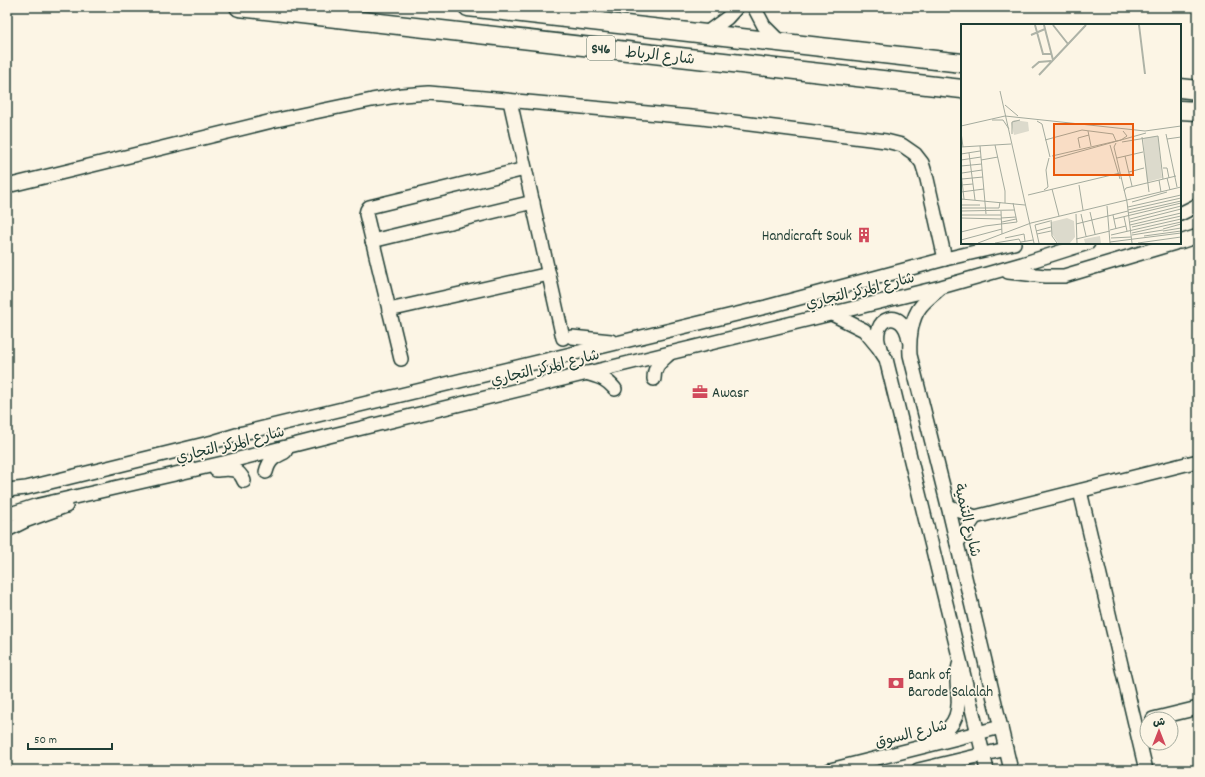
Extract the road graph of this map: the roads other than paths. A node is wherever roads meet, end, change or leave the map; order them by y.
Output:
1 (239, 7) edge
2 (468, 7) edge
3 (737, 7) edge
4 (754, 7) edge
5 (705, 34) junction
6 (781, 43) junction
7 (961, 63) edge
8 (1181, 88) edge
9 (961, 89) edge
10 (1198, 90) edge
11 (510, 101) junction
12 (1181, 110) edge
13 (1198, 111) edge
14 (525, 169) junction
15 (7, 186) edge
16 (533, 202) junction
17 (1198, 205) edge
18 (1181, 214) edge
19 (1198, 236) edge
20 (372, 241) junction
21 (1181, 242) edge
22 (1010, 244) edge
23 (1085, 244) edge
24 (1172, 244) edge
25 (945, 259) junction
26 (998, 271) junction
27 (548, 274) junction
28 (941, 287) junction
29 (389, 310) junction
30 (830, 313) junction
31 (620, 342) junction
32 (910, 346) junction
33 (881, 351) junction
34 (670, 353) junction
35 (401, 359) dead end
36 (586, 373) junction
37 (654, 379) dead end
38 (614, 390) dead end
39 (306, 442) junction
40 (1198, 461) edge
41 (187, 472) junction
42 (266, 472) dead end
43 (244, 481) dead end
44 (7, 490) edge
45 (1080, 491) junction
46 (79, 496) junction
47 (948, 506) junction
48 (7, 515) edge
49 (975, 517) junction
50 (7, 530) edge
51 (957, 543) junction
52 (961, 660) junction
53 (1198, 708) edge
54 (1179, 713) edge
55 (1139, 714) edge
56 (1000, 727) junction
57 (978, 733) junction
58 (928, 745) junction
59 (1006, 749) junction
60 (1144, 751) edge
61 (984, 754) junction
62 (923, 769) edge
63 (830, 770) edge
64 (957, 770) edge
65 (988, 770) edge
66 (1011, 770) edge
67 (1146, 770) edge

1 - 9 highway, شارع الرباط / S46
2 - 5 highway, شارع الرباط / S46
3 - 5 street
4 - 6 street
5 - 6 highway, شارع الرباط / S46
6 - 7 highway, شارع الرباط / S46
8 - 10 highway
11 - 14 street
11 - 15 street
11 - 25 street
12 - 13 highway
14 - 16 street
14 - 20 street
16 - 20 street
16 - 27 street
17 - 18 street
19 - 21 street
20 - 29 street
22 - 25 street, شارع المركز التجاري
23 - 26 street, شارع المركز التجاري
24 - 26 street
25 - 31 street, شارع المركز التجاري
26 - 28 street, شارع المركز التجاري
27 - 29 street
27 - 31 street
28 - 30 street, شارع المركز التجاري
28 - 32 street, شارع التنمية
29 - 35 street
30 - 33 street
30 - 34 street, شارع المركز التجاري
31 - 44 street, شارع المركز التجاري
32 - 33 street
32 - 47 street, شارع التنمية
33 - 52 street
34 - 36 street, شارع المركز التجاري
34 - 37 street
36 - 38 street
36 - 39 street, شارع المركز التجاري
39 - 41 street, شارع المركز التجاري
39 - 42 street
40 - 45 street
41 - 43 street
41 - 46 street, شارع المركز التجاري
45 - 49 street
45 - 55 street
46 - 48 street, شارع المركز التجاري
46 - 50 street
47 - 49 street
47 - 51 street, شارع التنمية
49 - 51 street
51 - 56 street, شارع التنمية
52 - 57 street
52 - 58 street
53 - 54 street
56 - 57 street, شارع السوق
56 - 59 street, شارع التنمية
57 - 58 street, شارع السوق
57 - 61 street
58 - 63 street, شارع السوق
59 - 61 street
59 - 66 street, شارع التنمية
60 - 67 street
61 - 62 street
61 - 65 street
62 - 64 street

